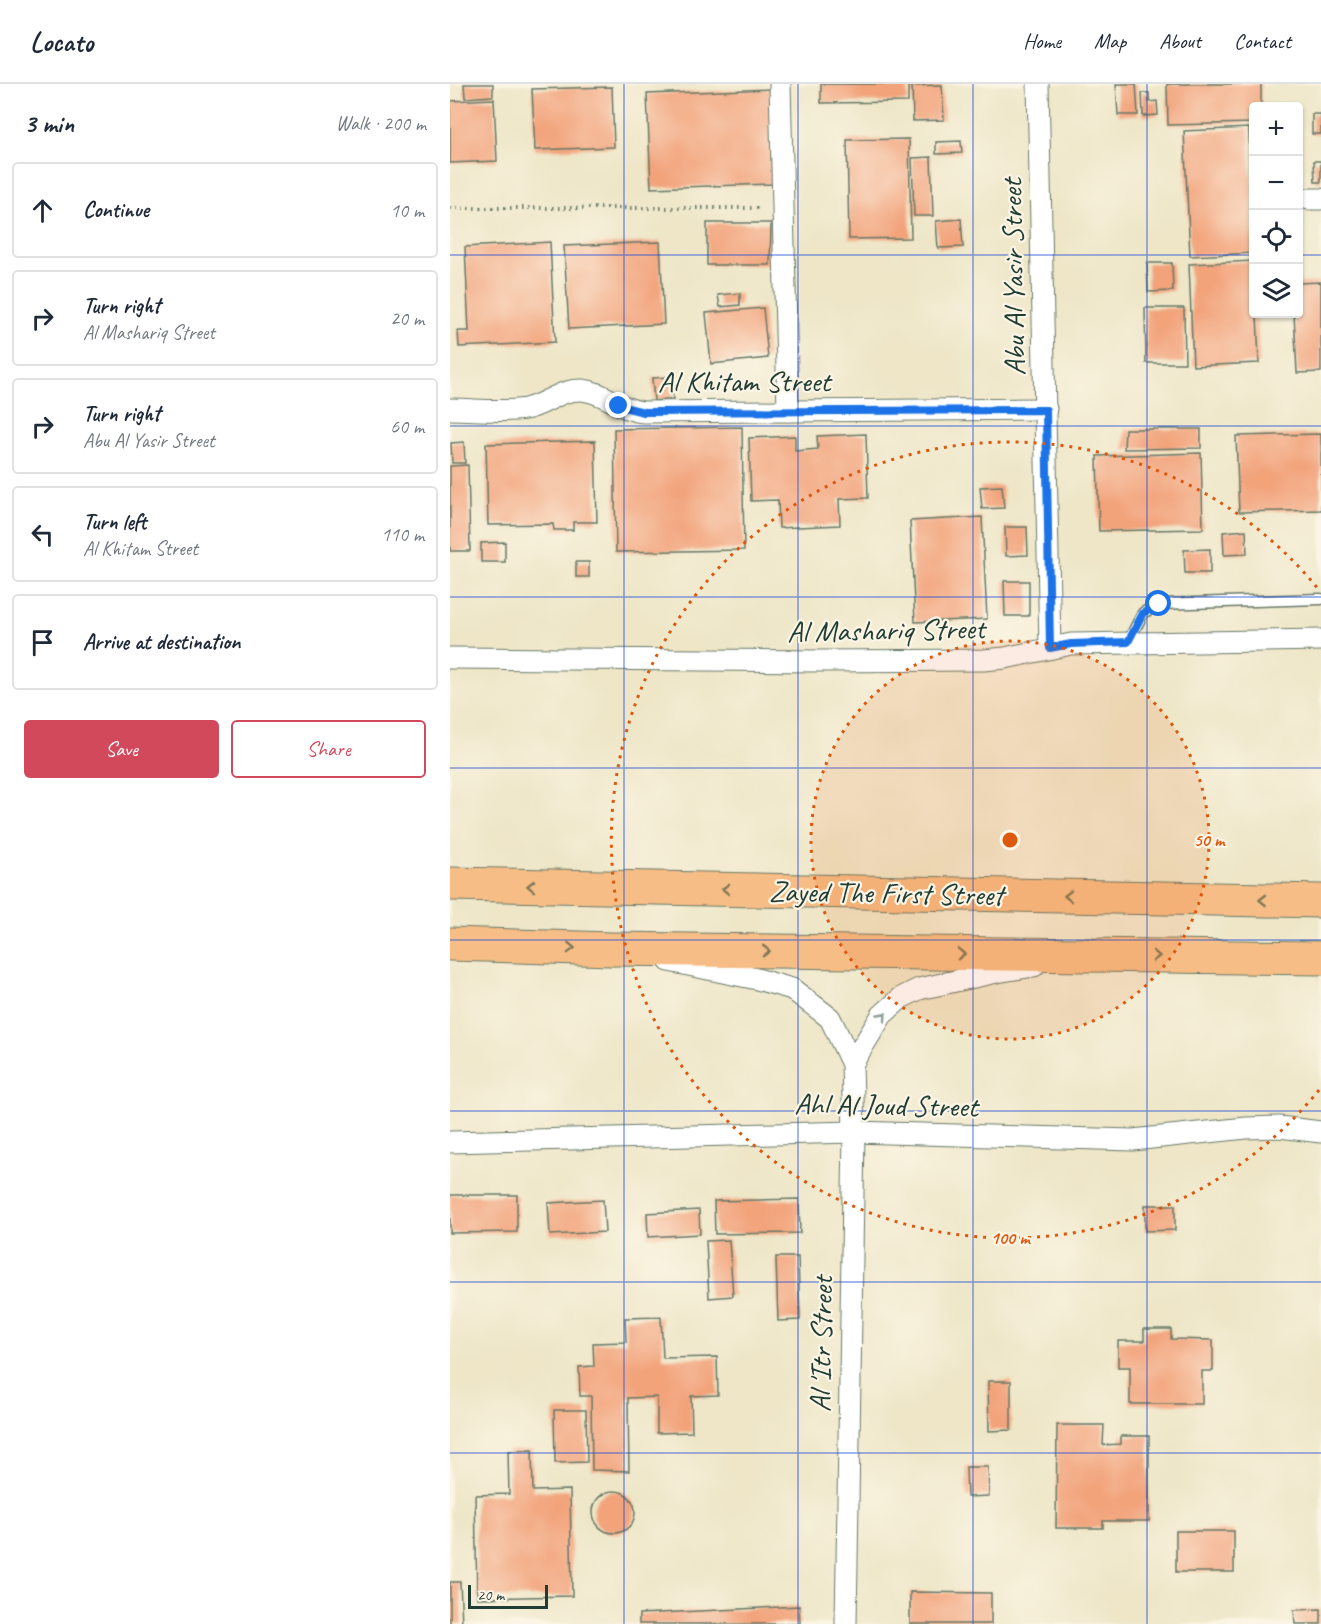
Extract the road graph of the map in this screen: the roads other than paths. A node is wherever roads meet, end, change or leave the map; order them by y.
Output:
1 (780, 84) edge
2 (1038, 84) edge
3 (450, 409) edge
4 (1046, 410) junction
5 (788, 411) junction
6 (1321, 599) edge
7 (1321, 640) edge
8 (1128, 642) junction
9 (1050, 648) junction
10 (450, 658) edge
11 (450, 884) edge
12 (1321, 901) edge
13 (450, 944) edge
14 (611, 949) junction
15 (1104, 956) junction
16 (1321, 958) edge
17 (852, 1064) junction
18 (1321, 1131) edge
19 (854, 1132) junction
20 (450, 1142) edge
21 (846, 1624) edge

1 - 5 street
2 - 4 street, Abu Al Yasir Street
3 - 5 street, Al Khitam Street
4 - 5 street, Al Khitam Street
4 - 9 street, Abu Al Yasir Street
6 - 8 lane
7 - 8 street, Al Mashariq Street
8 - 9 street, Al Mashariq Street
9 - 10 street, Al Mashariq Street
12 -> 11 main road, Zayed The First Street
13 -> 14 main road, Zayed The First Street
14 -> 15 main road, Zayed The First Street
14 - 17 street, Al 'Itr Street
15 -> 16 main road, Zayed The First Street
17 -> 15 street
17 - 19 street, Al 'Itr Street
18 - 19 street, Ahl Al Joud Street
19 - 20 street, Ahl Al Joud Street
19 - 21 street, Al 'Itr Street

